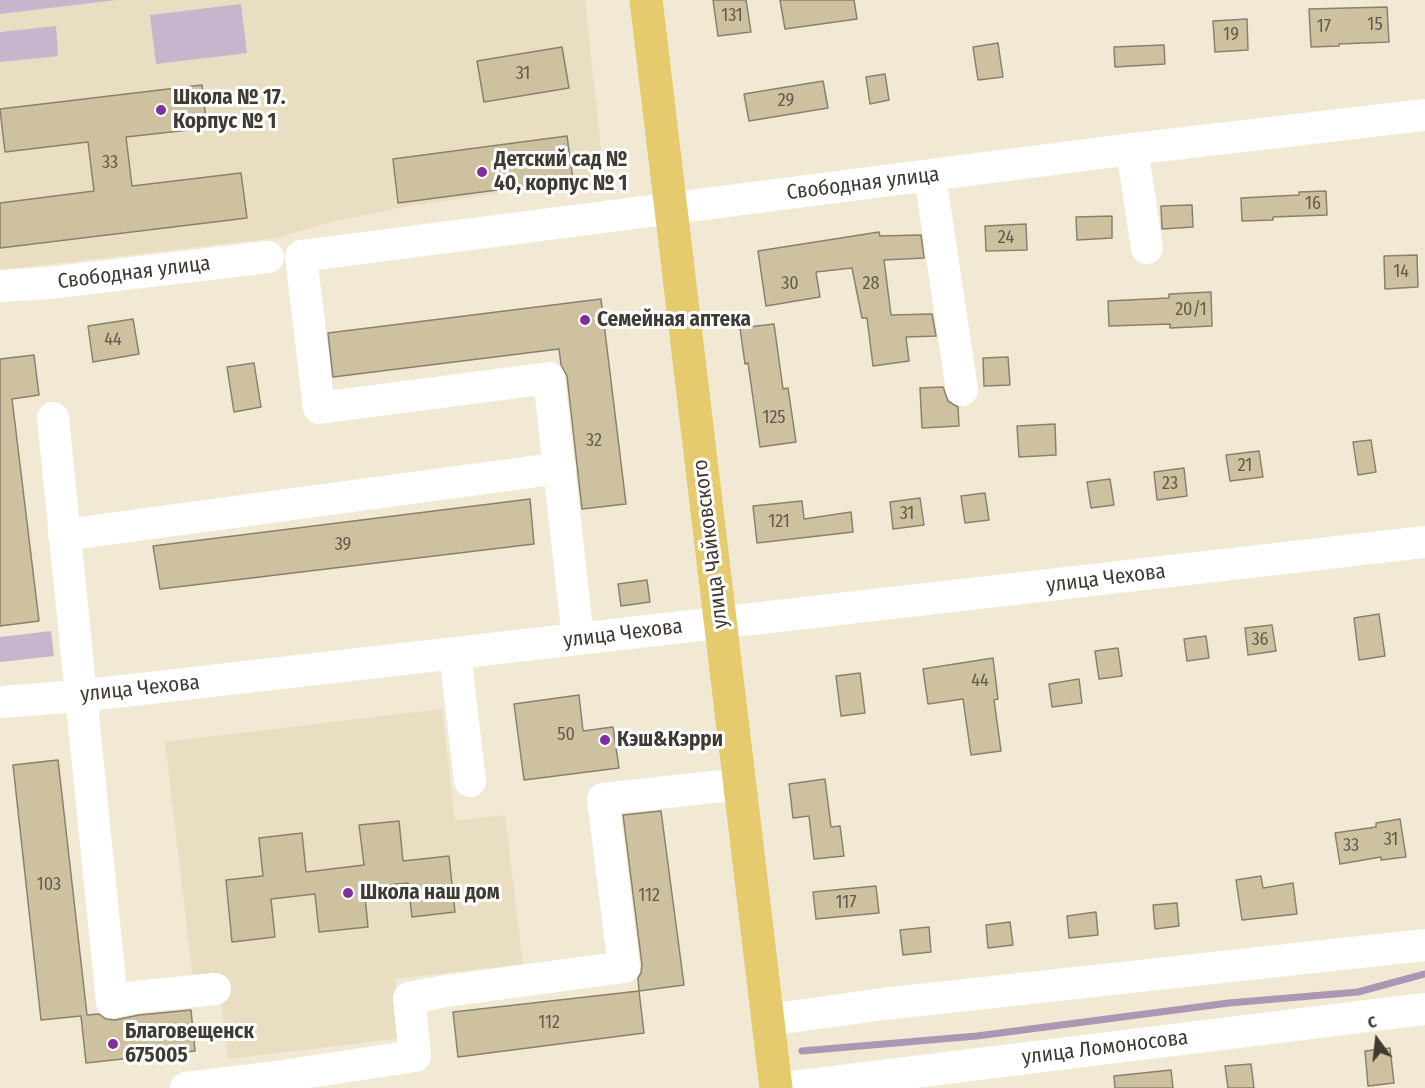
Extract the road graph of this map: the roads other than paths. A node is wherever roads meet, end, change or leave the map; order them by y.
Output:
1 (646, 0) edge
2 (1425, 115) edge
3 (1131, 149) junction
4 (930, 176) junction
5 (671, 209) junction
6 (1147, 249) dead end
7 (268, 257) dead end
8 (0, 286) edge
9 (962, 390) dead end
10 (53, 418) dead end
11 (560, 468) junction
12 (64, 535) junction
13 (1425, 542) edge
14 (721, 623) junction
15 (578, 639) junction
16 (455, 653) junction
17 (81, 696) junction
18 (0, 702) edge
19 (470, 781) dead end
20 (740, 784) junction
21 (1425, 945) edge
22 (215, 989) dead end
23 (1425, 1009) edge
24 (769, 1020) junction
25 (186, 1088) edge
26 (776, 1088) edge
27 (785, 1088) edge

1 - 5 main road, улица Чайковского
2 - 3 street, Свободная улица
3 - 4 street, Свободная улица
3 - 6 street
4 - 5 street, Свободная улица
4 - 9 street
5 - 11 street, Свободная улица
5 - 14 main road, улица Чайковского
7 - 8 street, Свободная улица
10 - 12 street
11 - 12 street
11 - 15 street
12 - 17 street
13 - 14 street, улица Чехова
14 - 15 street, улица Чехова
14 - 20 main road, улица Чайковского
15 - 16 street, улица Чехова
16 - 17 street, улица Чехова
16 - 19 street
17 - 18 street, улица Чехова
17 - 22 street
20 - 24 main road, улица Чайковского
20 - 25 street
21 - 24 street
23 - 27 street, улица Ломоносова
24 - 26 main road, улица Чайковского

